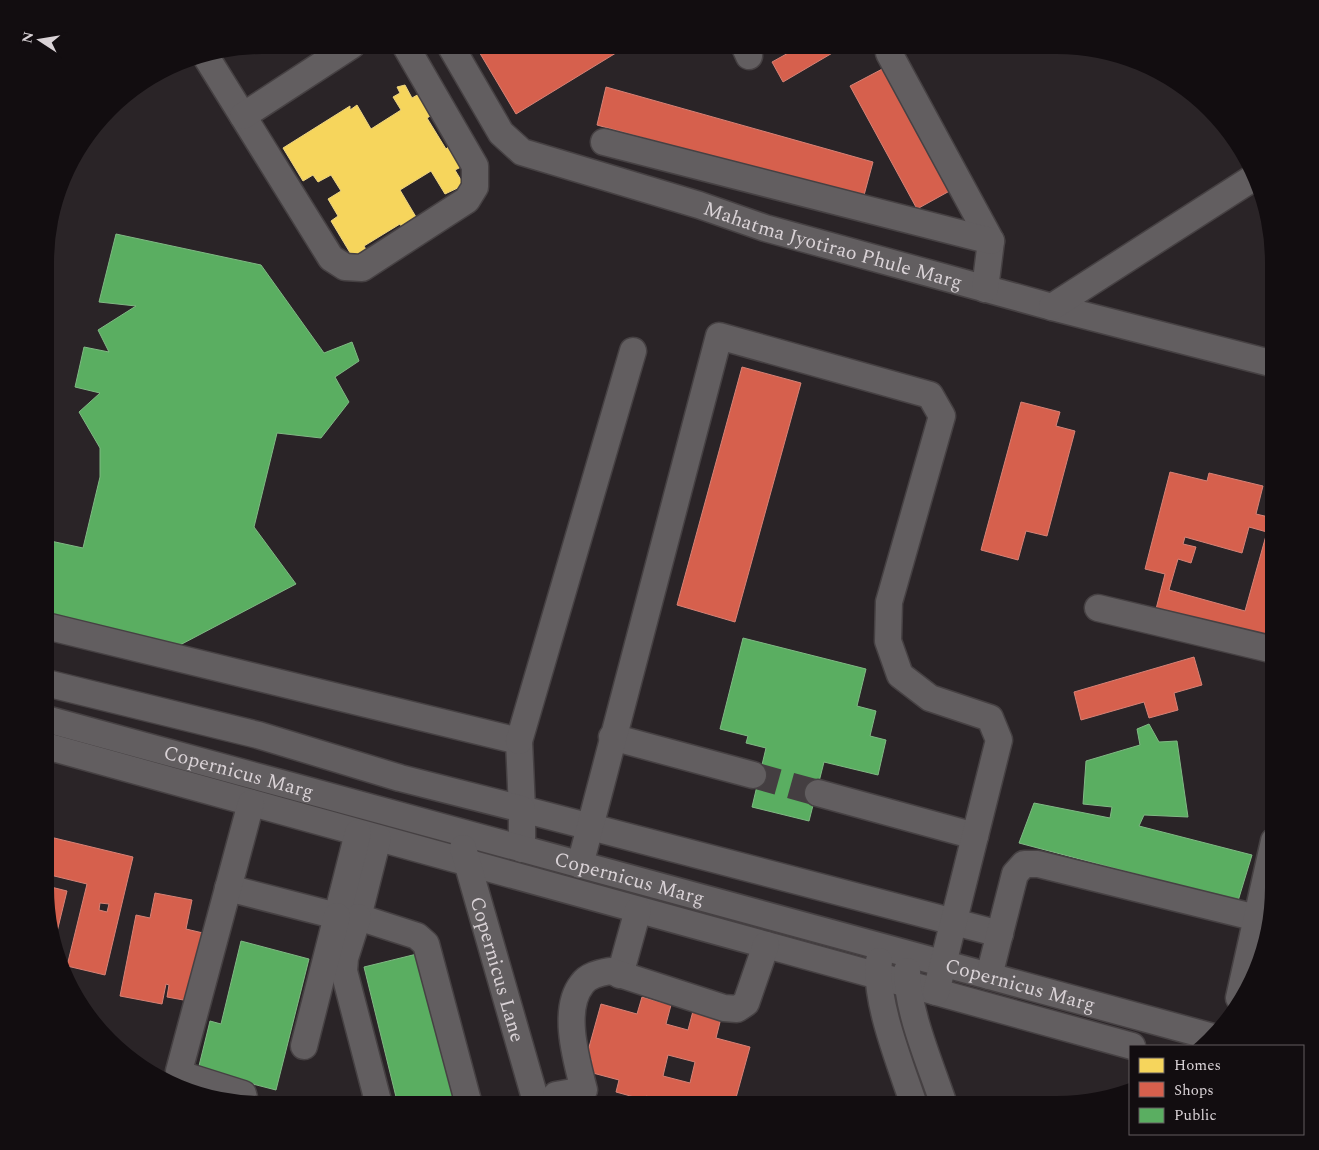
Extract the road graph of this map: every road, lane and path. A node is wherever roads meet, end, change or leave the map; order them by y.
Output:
1 (338, 54) edge
2 (411, 54) edge
3 (455, 54) edge
4 (890, 54) edge
5 (209, 61) edge
6 (243, 116) junction
7 (604, 142) dead end
8 (1249, 181) edge
9 (991, 241) junction
10 (985, 289) junction
11 (1052, 307) junction
12 (633, 352) dead end
13 (1265, 362) edge
14 (1098, 608) dead end
15 (54, 628) edge
16 (1265, 648) edge
17 (54, 685) edge
18 (54, 721) edge
19 (258, 735) junction
20 (612, 737) junction
21 (519, 741) junction
22 (54, 748) edge
23 (247, 774) junction
24 (753, 775) tunnel mouth
25 (400, 778) junction
26 (818, 793) tunnel mouth
27 (251, 803) junction
28 (522, 808) junction
29 (393, 814) junction
30 (591, 826) junction
31 (460, 832) junction
32 (368, 835) junction
33 (975, 836) junction
34 (522, 849) junction
35 (466, 862) junction
36 (580, 865) junction
37 (1265, 882) edge
38 (228, 888) junction
39 (638, 910) junction
40 (347, 916) junction
41 (1257, 918) junction
42 (953, 922) junction
43 (1000, 934) junction
44 (766, 945) junction
45 (880, 947) junction
46 (908, 954) junction
47 (943, 964) junction
48 (620, 975) junction
49 (989, 976) junction
50 (877, 977) junction
51 (1242, 983) edge
52 (907, 984) junction
53 (936, 992) junction
54 (1127, 1014) junction
55 (1204, 1035) edge
56 (1126, 1045) edge
57 (304, 1046) dead end
58 (243, 1095) edge
59 (376, 1096) edge
60 (467, 1096) edge
61 (546, 1096) edge
62 (585, 1096) edge
63 (911, 1096) edge
64 (941, 1096) edge

1 - 6 street
2 - 6 street
3 - 10 street, Mahatma Jyotirao Phule Marg
4 - 9 street
5 - 6 street
7 - 9 street
8 - 11 street
9 - 10 street
10 - 11 street, Mahatma Jyotirao Phule Marg
11 - 13 street, Mahatma Jyotirao Phule Marg
12 - 21 street
14 - 16 street
15 - 21 street
17 - 19 street
18 - 23 street, Copernicus Marg
19 - 23 street
19 - 25 street
20 - 24 street
20 - 30 street
20 - 33 street
21 - 28 street
22 - 27 street, Copernicus Marg
23 - 29 street, Copernicus Marg
25 - 28 street
25 - 29 street
26 - 33 street
27 - 32 street, Copernicus Marg
27 - 38 street
28 - 30 street
28 - 34 street
29 - 31 street, Copernicus Marg
30 - 36 street
30 - 42 street
31 - 34 street, Copernicus Marg
31 - 35 street, Copernicus Lane
32 - 35 street, Copernicus Marg
32 - 40 street
33 - 42 street
34 - 36 street, Copernicus Marg
35 - 39 street, Copernicus Marg
35 - 61 street, Copernicus Lane
36 - 45 street, Copernicus Marg
37 - 41 street
38 - 40 street
38 - 58 street
39 - 44 street, Copernicus Marg
39 - 48 street
40 - 57 street
40 - 59 street
40 - 60 street
41 - 43 street
41 - 51 street
42 - 43 street
42 - 47 street
43 - 49 street
44 - 48 street
44 - 50 street, Copernicus Marg
45 - 46 street, Copernicus Marg
45 - 50 street
46 - 47 street, Copernicus Marg
46 - 52 street
47 - 49 street, Copernicus Marg
47 - 53 street
48 - 62 street
49 - 54 street, Copernicus Marg
50 - 52 street, Copernicus Marg
50 - 63 street
52 - 53 street, Copernicus Marg
52 - 64 street
53 - 56 street, Copernicus Marg
54 - 55 street, Copernicus Marg
54 - 56 street

